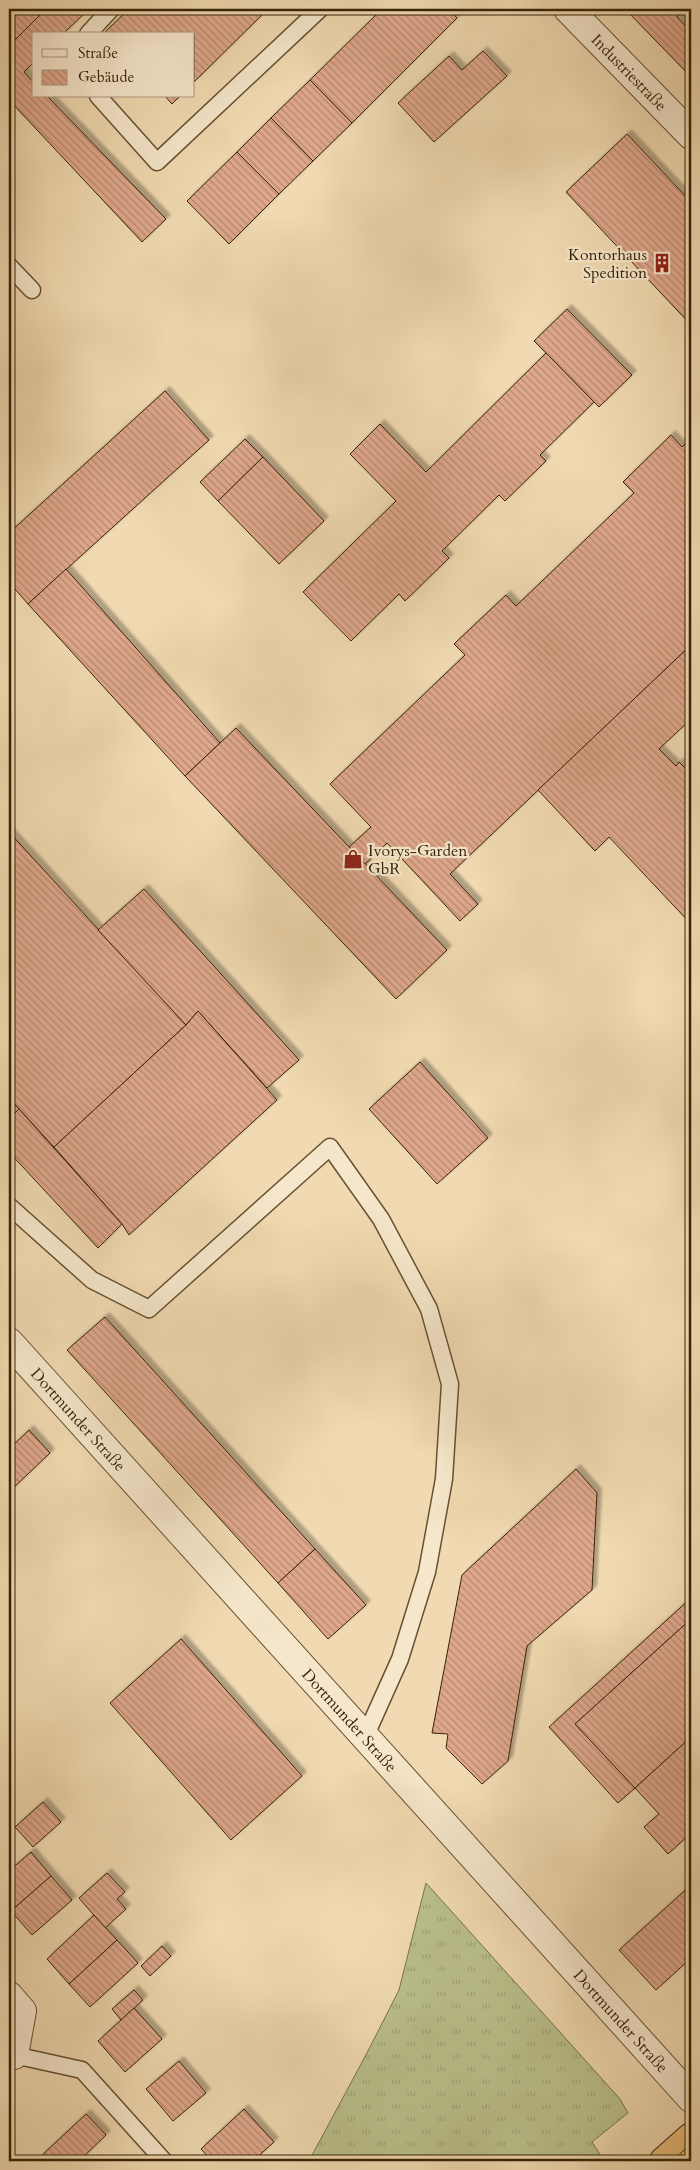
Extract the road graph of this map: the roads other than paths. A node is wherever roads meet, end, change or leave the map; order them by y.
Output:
1 (111, 9) edge
2 (320, 9) edge
3 (568, 9) edge
4 (90, 32) edge
5 (100, 98) edge
6 (691, 136) edge
7 (9, 266) edge
8 (32, 290) dead end
9 (9, 1206) edge
10 (9, 1342) edge
11 (365, 1737) junction
12 (9, 1996) edge
13 (11, 2055) edge
14 (691, 2098) edge
15 (691, 2137) edge
16 (164, 2161) edge
17 (664, 2161) edge

1 - 4 lane
2 - 5 lane
3 - 6 street, Industriestraße
7 - 8 lane
9 - 11 lane
10 - 11 street, Dortmunder Straße
11 - 14 street, Dortmunder Straße
12 - 13 street
13 - 16 lane
15 - 17 highway

